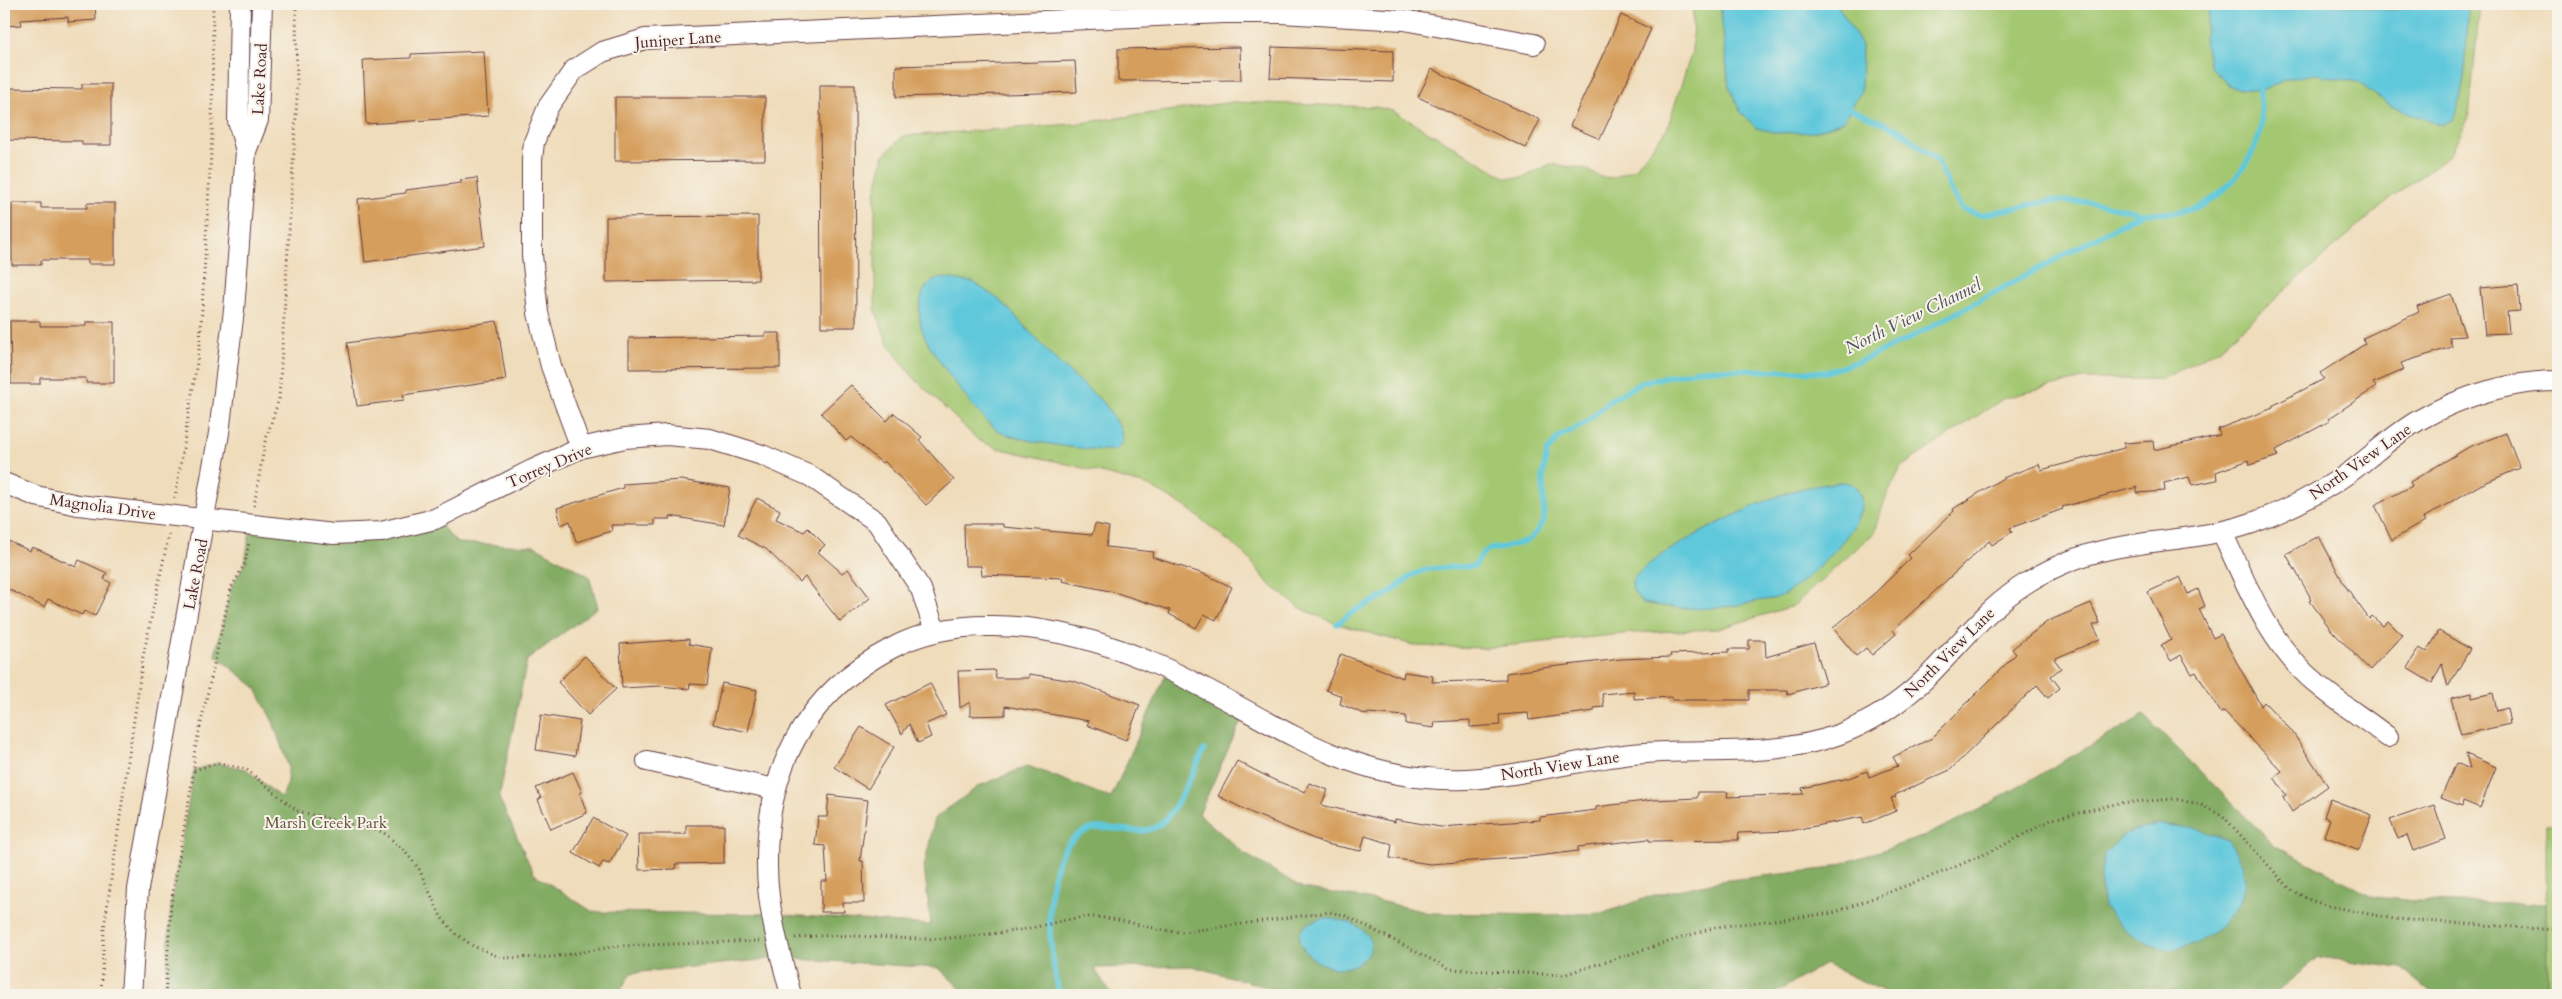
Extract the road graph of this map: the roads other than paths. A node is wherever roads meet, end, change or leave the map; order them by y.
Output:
1 (240, 4) edge
2 (262, 4) edge
3 (1079, 12) edge
4 (1534, 44) dead end
5 (246, 151) junction
6 (2558, 380) edge
7 (582, 448) junction
8 (4, 483) edge
9 (205, 520) junction
10 (2222, 532) junction
11 (935, 631) junction
12 (2388, 736) dead end
13 (646, 761) dead end
14 (775, 789) junction
15 (132, 995) edge
16 (791, 995) edge

1 - 5 street, Lake Road
2 - 5 street, Lake Road
3 - 4 street, Juniper Lane
3 - 7 street, Juniper Lane
5 - 9 street, Lake Road
6 - 10 street, North View Lane
7 - 9 street, Torrey Drive
7 - 11 street, Torrey Drive
8 - 9 street, Magnolia Drive
9 - 15 street, Lake Road
10 - 11 street, North View Lane
10 - 12 street
11 - 14 street, North View Lane
13 - 14 street
14 - 16 street, North View Lane

